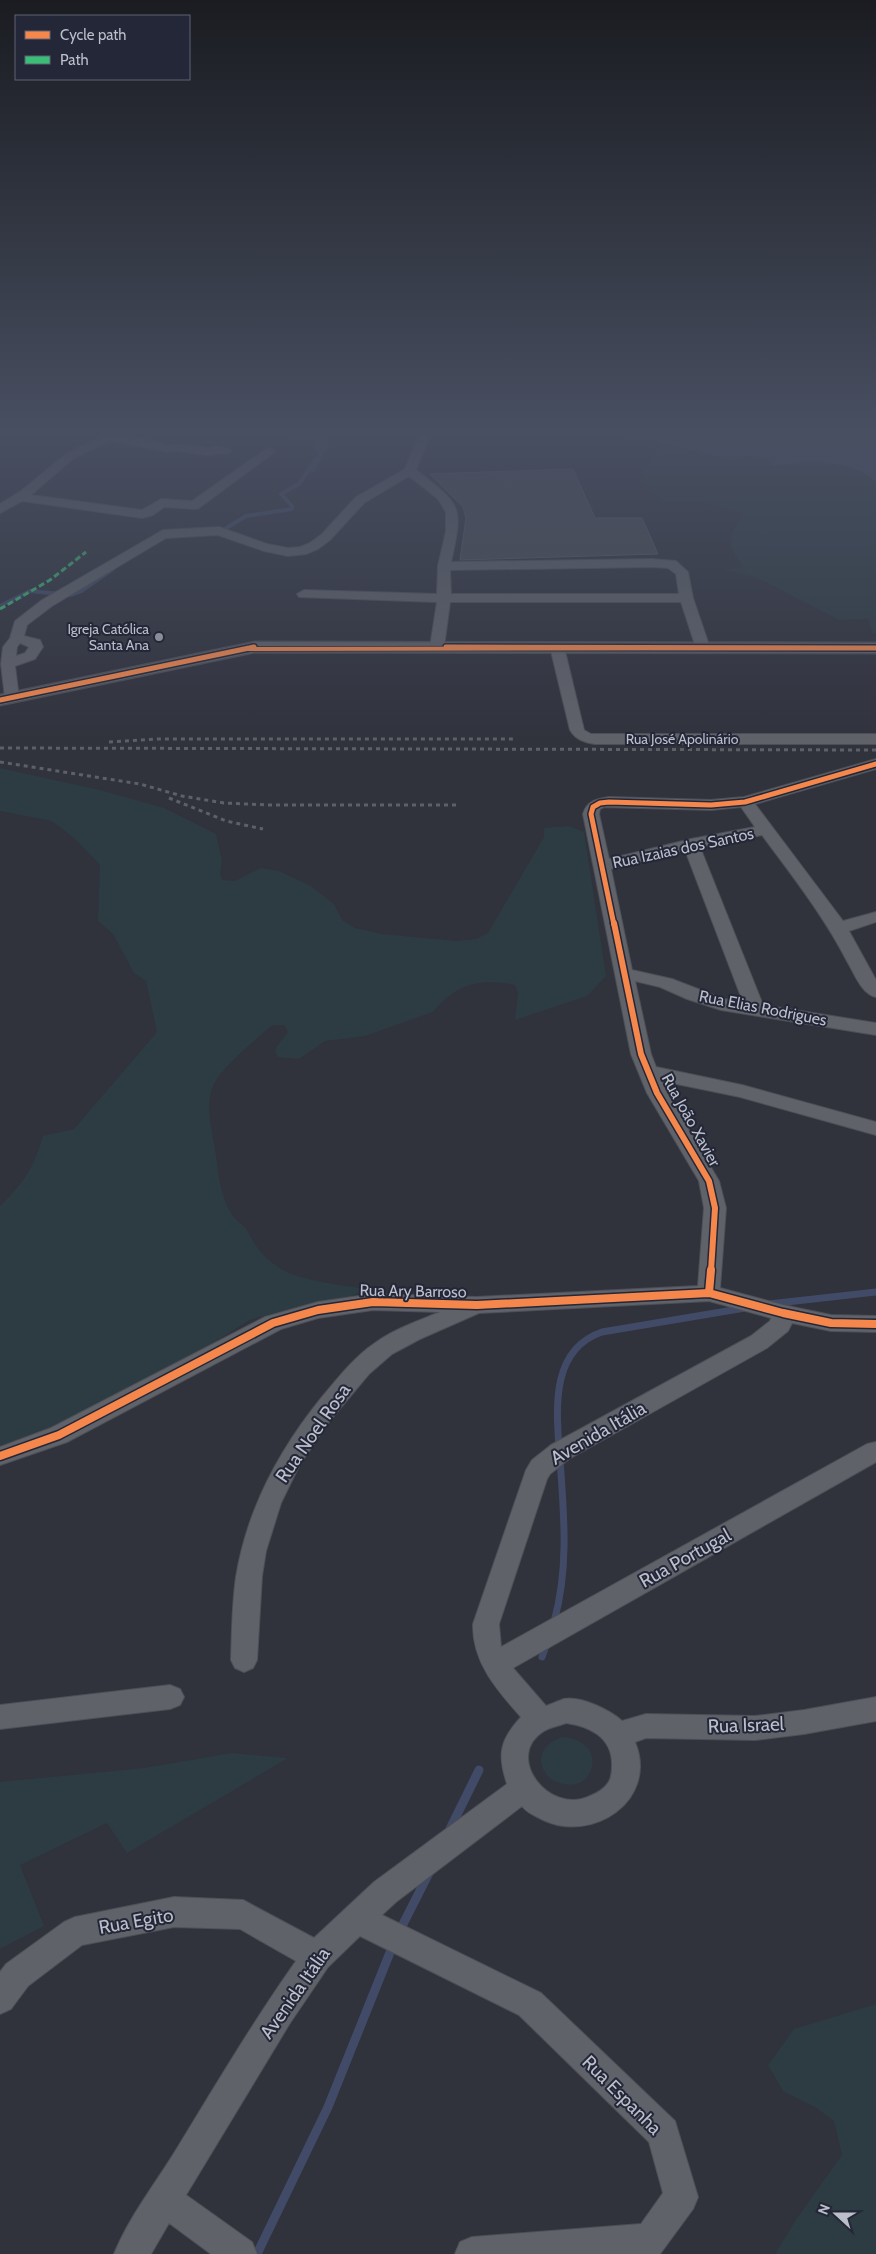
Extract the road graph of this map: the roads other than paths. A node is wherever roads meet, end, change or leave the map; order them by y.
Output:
1 (169, 533) edge
2 (225, 533) edge
3 (330, 533) edge
4 (452, 533) edge
5 (444, 566) junction
6 (304, 594) dead end
7 (444, 598) junction
8 (686, 598) junction
9 (17, 638) junction
10 (437, 647) junction
11 (557, 647) junction
12 (703, 648) junction
13 (873, 655) edge
14 (8, 664) junction
15 (6, 699) edge
16 (876, 739) edge
17 (876, 764) edge
18 (745, 802) junction
19 (765, 830) junction
20 (691, 844) junction
21 (602, 866) junction
22 (876, 916) edge
23 (839, 928) junction
24 (624, 973) junction
25 (876, 992) edge
26 (755, 1010) junction
27 (876, 1029) edge
28 (649, 1072) junction
29 (876, 1128) edge
30 (709, 1292) junction
31 (476, 1305) junction
32 (783, 1313) junction
33 (876, 1324) edge
34 (876, 1451) edge
35 (0, 1456) edge
36 (244, 1660) dead end
37 (495, 1664) junction
38 (170, 1698) dead end
39 (876, 1709) edge
40 (0, 1717) edge
41 (539, 1718) junction
42 (617, 1735) junction
43 (523, 1788) junction
44 (356, 1918) junction
45 (317, 1956) junction
46 (0, 1998) edge
47 (164, 2199) junction
48 (131, 2254) edge
49 (240, 2254) edge
50 (472, 2254) edge

1 - 9 street
2 - 3 street
4 - 5 street
5 - 7 street
5 - 8 street
6 - 7 street
7 - 8 street
7 - 10 street
8 - 12 street
9 - 14 street
9 - 14 street
10 - 11 street
10 - 15 street
11 - 12 street
11 - 16 street, Rua José Apolinário
12 - 13 street
14 - 15 street
17 - 18 street
18 - 19 street
18 - 21 street, Rua João Xavier
19 - 20 street, Rua Izaias dos Santos
19 - 23 street
20 - 21 street, Rua Izaias dos Santos
20 - 26 street
21 - 24 street, Rua João Xavier
22 - 23 street
23 - 25 street
24 - 26 street, Rua Elias Rodrigues
24 - 28 street, Rua João Xavier
26 - 27 street, Rua Elias Rodrigues
28 - 29 street
28 - 30 street, Rua João Xavier
30 - 31 street, Rua Ary Barroso
30 - 32 street
31 - 35 street, Rua Ary Barroso
31 - 36 street, Rua Noel Rosa
32 - 33 street
32 - 37 street, Avenida Itália
34 - 37 street, Rua Portugal
37 - 41 street, Avenida Itália
38 - 40 street
39 - 42 street, Rua Israel
41 - 42 street
41 - 43 street
42 - 43 street
43 - 44 street, Avenida Itália
44 - 45 street, Avenida Itália
44 - 50 street, Rua Espanha
45 - 46 street, Rua Egito
45 - 47 street, Avenida Itália
47 - 48 street, Avenida Itália
47 - 49 street

